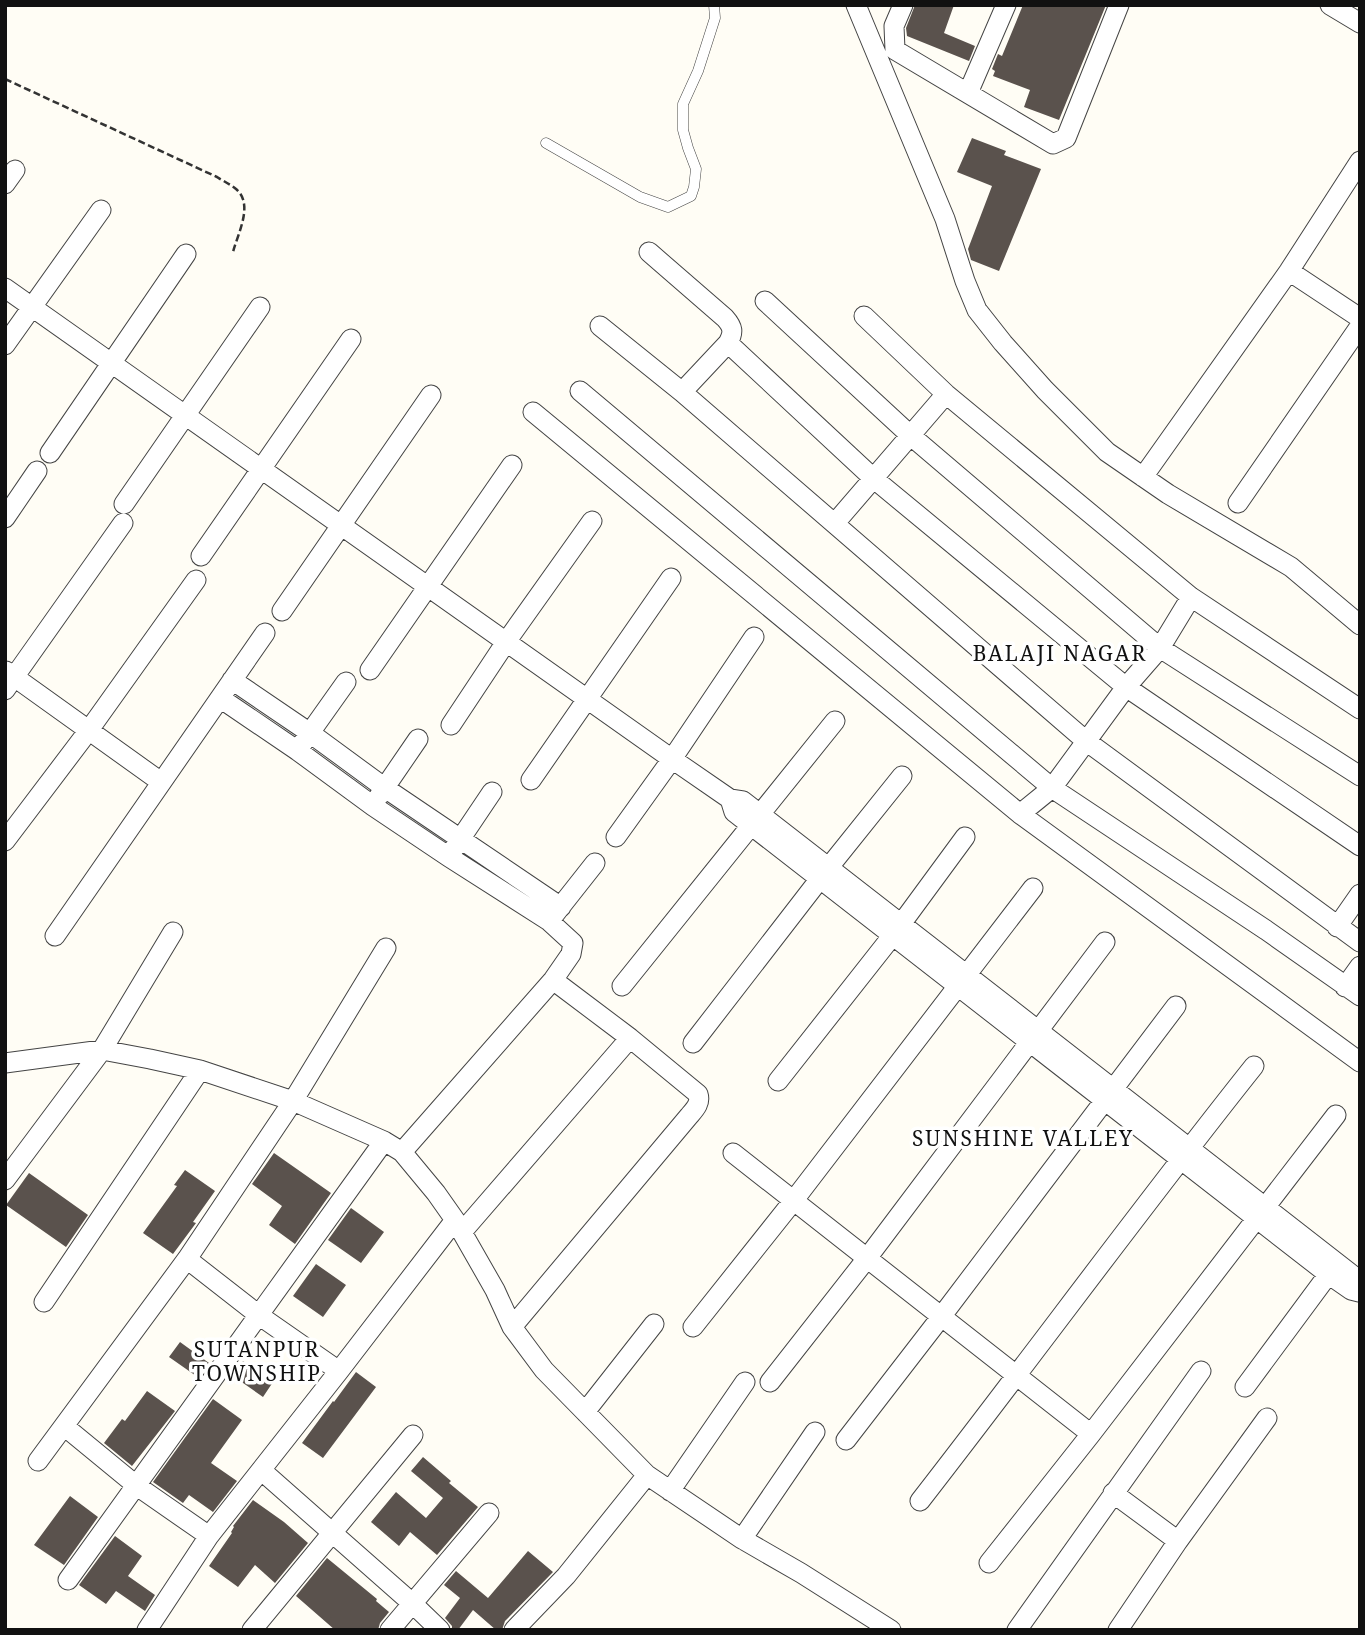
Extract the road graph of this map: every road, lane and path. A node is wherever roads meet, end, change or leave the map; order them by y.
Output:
1 (714, 5) edge
2 (856, 5) edge
3 (903, 5) edge
4 (1006, 5) edge
5 (1119, 5) edge
6 (1330, 5) edge
7 (1360, 23) edge
8 (5, 79) edge
9 (968, 93) junction
10 (546, 143) dead end
11 (1360, 161) edge
12 (101, 210) dead end
13 (233, 252) dead end
14 (649, 252) dead end
15 (186, 254) dead end
16 (1289, 271) junction
17 (5, 288) edge
18 (765, 301) dead end
19 (31, 306) junction
20 (260, 307) dead end
21 (863, 316) dead end
22 (1360, 318) edge
23 (600, 326) dead end
24 (1360, 326) edge
25 (351, 339) dead end
26 (728, 343) junction
27 (5, 345) edge
28 (111, 363) junction
29 (580, 391) dead end
30 (682, 392) junction
31 (946, 394) junction
32 (431, 395) dead end
33 (533, 412) dead end
34 (184, 414) junction
35 (910, 435) junction
36 (50, 453) dead end
37 (512, 465) dead end
38 (261, 469) junction
39 (37, 471) dead end
40 (1143, 477) junction
41 (873, 478) junction
42 (1238, 503) dead end
43 (5, 518) edge
44 (592, 521) dead end
45 (835, 523) junction
46 (340, 525) junction
47 (201, 556) dead end
48 (671, 578) dead end
49 (196, 580) dead end
50 (427, 586) junction
51 (1191, 597) junction
52 (282, 611) dead end
53 (1360, 625) edge
54 (265, 633) dead end
55 (754, 637) dead end
56 (506, 642) junction
57 (1160, 648) junction
58 (370, 670) dead end
59 (8, 679) edge
60 (232, 680) junction
61 (346, 682) dead end
62 (1126, 688) junction
63 (220, 698) junction
64 (586, 699) junction
65 (1360, 709) edge
66 (835, 721) dead end
67 (451, 725) dead end
68 (89, 730) junction
69 (310, 733) junction
70 (418, 739) dead end
71 (1086, 741) junction
72 (298, 751) junction
73 (672, 759) junction
74 (902, 776) dead end
75 (1360, 776) edge
76 (531, 780) dead end
77 (161, 782) junction
78 (385, 788) junction
79 (1052, 788) junction
80 (492, 792) dead end
81 (373, 806) junction
82 (1020, 814) junction
83 (756, 820) junction
84 (615, 836) dead end
85 (965, 837) dead end
86 (461, 839) junction
87 (5, 841) edge
88 (1360, 846) edge
89 (449, 857) junction
90 (595, 863) dead end
91 (825, 873) junction
92 (1033, 888) dead end
93 (1360, 894) edge
94 (555, 914) junction
95 (1338, 927) junction
96 (897, 929) junction
97 (173, 932) dead end
98 (55, 936) dead end
99 (1105, 942) dead end
100 (1360, 942) edge
101 (386, 948) dead end
102 (1360, 966) edge
103 (963, 979) junction
104 (553, 980) junction
105 (622, 986) dead end
106 (1352, 992) edge
107 (1176, 1006) dead end
108 (1035, 1036) junction
109 (630, 1038) junction
110 (693, 1043) dead end
111 (102, 1050) junction
112 (1360, 1062) edge
113 (5, 1063) edge
114 (1254, 1066) dead end
115 (201, 1070) junction
116 (778, 1081) dead end
117 (1109, 1094) junction
118 (293, 1101) junction
119 (1336, 1115) dead end
120 (384, 1141) junction
121 (401, 1153) junction
122 (733, 1153) dead end
123 (1185, 1153) junction
124 (5, 1180) edge
125 (794, 1200) junction
126 (1260, 1213) junction
127 (458, 1226) junction
128 (868, 1257) junction
129 (187, 1259) junction
130 (1333, 1268) junction
131 (1360, 1284) edge
132 (1360, 1293) edge
133 (44, 1302) dead end
134 (260, 1315) junction
135 (941, 1317) junction
136 (654, 1324) dead end
137 (512, 1327) junction
138 (693, 1327) dead end
139 (339, 1371) junction
140 (1201, 1371) dead end
141 (1017, 1377) junction
142 (745, 1382) dead end
143 (770, 1382) dead end
144 (1245, 1387) dead end
145 (585, 1412) junction
146 (1267, 1418) dead end
147 (64, 1426) junction
148 (815, 1432) dead end
149 (1091, 1434) junction
150 (413, 1435) dead end
151 (846, 1440) dead end
152 (38, 1461) dead end
153 (261, 1470) junction
154 (647, 1475) junction
155 (137, 1486) junction
156 (670, 1491) junction
157 (1113, 1493) junction
158 (920, 1501) dead end
159 (489, 1513) dead end
160 (332, 1532) junction
161 (209, 1536) junction
162 (742, 1539) junction
163 (1178, 1541) junction
164 (989, 1563) dead end
165 (68, 1580) dead end
166 (413, 1604) junction
167 (147, 1630) edge
168 (252, 1630) edge
169 (390, 1630) edge
170 (440, 1630) edge
171 (514, 1630) edge
172 (891, 1630) edge
173 (1017, 1630) edge
174 (1118, 1630) edge

1 - 10 lane
2 - 40 street
3 - 9 street
4 - 9 street
5 - 9 street
6 - 7 street
8 - 13 path
11 - 16 street
12 - 19 street
14 - 26 street
15 - 28 street
16 - 22 street
16 - 40 street
17 - 19 street
18 - 35 street
19 - 27 street
19 - 28 street
20 - 34 street
21 - 31 street
23 - 30 street
24 - 42 street
25 - 38 street
26 - 30 street
26 - 41 street
28 - 34 street
28 - 36 street
29 - 79 street
30 - 45 street
31 - 35 street
31 - 51 street
32 - 46 street
33 - 82 street
34 - 38 street
34 - 59 street
35 - 41 street
35 - 57 street
37 - 50 street
38 - 46 street
38 - 47 street
39 - 43 street
40 - 53 street
41 - 45 street
41 - 62 street
44 - 56 street
45 - 71 street
46 - 50 street
46 - 52 street
48 - 64 street
49 - 68 street
50 - 56 street
50 - 58 street
51 - 57 street
51 - 65 street
54 - 60 street
55 - 73 street
56 - 64 street
56 - 67 street
57 - 62 street
57 - 75 street
59 - 68 street
60 - 63 street
60 - 69 street
61 - 69 street
62 - 71 street
62 - 88 street
63 - 72 street
63 - 77 street
64 - 73 street
64 - 76 street
66 - 83 street
68 - 77 street
68 - 87 street
69 - 72 street
69 - 78 street
70 - 78 street
71 - 79 street
71 - 95 street
72 - 81 street
73 - 83 street
73 - 84 street
74 - 91 street
77 - 98 street
78 - 81 street
78 - 86 street
79 - 82 street
79 - 106 street
80 - 86 street
81 - 89 street
82 - 112 street
83 - 91 street
83 - 105 street
85 - 96 street
86 - 89 street
86 - 94 street
89 - 94 street
90 - 94 street
91 - 96 street
91 - 110 street
92 - 103 street
93 - 95 street
94 - 104 street
95 - 100 street
96 - 103 street
96 - 116 street
97 - 111 street
99 - 108 street
101 - 118 street
102 - 106 street
103 - 108 street
103 - 125 street
104 - 109 street
104 - 121 street
107 - 117 street
108 - 117 street
108 - 128 street
109 - 127 street
109 - 137 street
111 - 113 street
111 - 115 street
111 - 124 street
114 - 123 street
115 - 118 street
115 - 133 street
117 - 123 street
117 - 135 street
118 - 120 street
118 - 129 street
119 - 126 street
120 - 121 street
120 - 134 street
121 - 127 street
122 - 125 street
123 - 126 street
123 - 141 street
125 - 128 street
125 - 138 street
126 - 130 street
126 - 149 street
127 - 137 street
127 - 139 street
128 - 135 street
128 - 143 street
129 - 134 street
129 - 147 street
130 - 131 street
130 - 132 street
130 - 144 street
134 - 139 street
134 - 155 street
135 - 141 street
135 - 151 street
136 - 145 street
137 - 145 street
139 - 153 street
140 - 157 street
141 - 149 street
141 - 158 street
142 - 156 street
145 - 154 street
146 - 163 street
147 - 152 street
147 - 155 street
148 - 162 street
149 - 164 street
150 - 160 street
153 - 160 street
153 - 161 street
154 - 156 street
154 - 171 street
155 - 161 street
155 - 165 street
156 - 162 street
157 - 163 street
157 - 173 street
159 - 166 street
160 - 166 street
160 - 168 street
161 - 167 street
162 - 172 street
163 - 174 street
166 - 169 street
166 - 170 street

